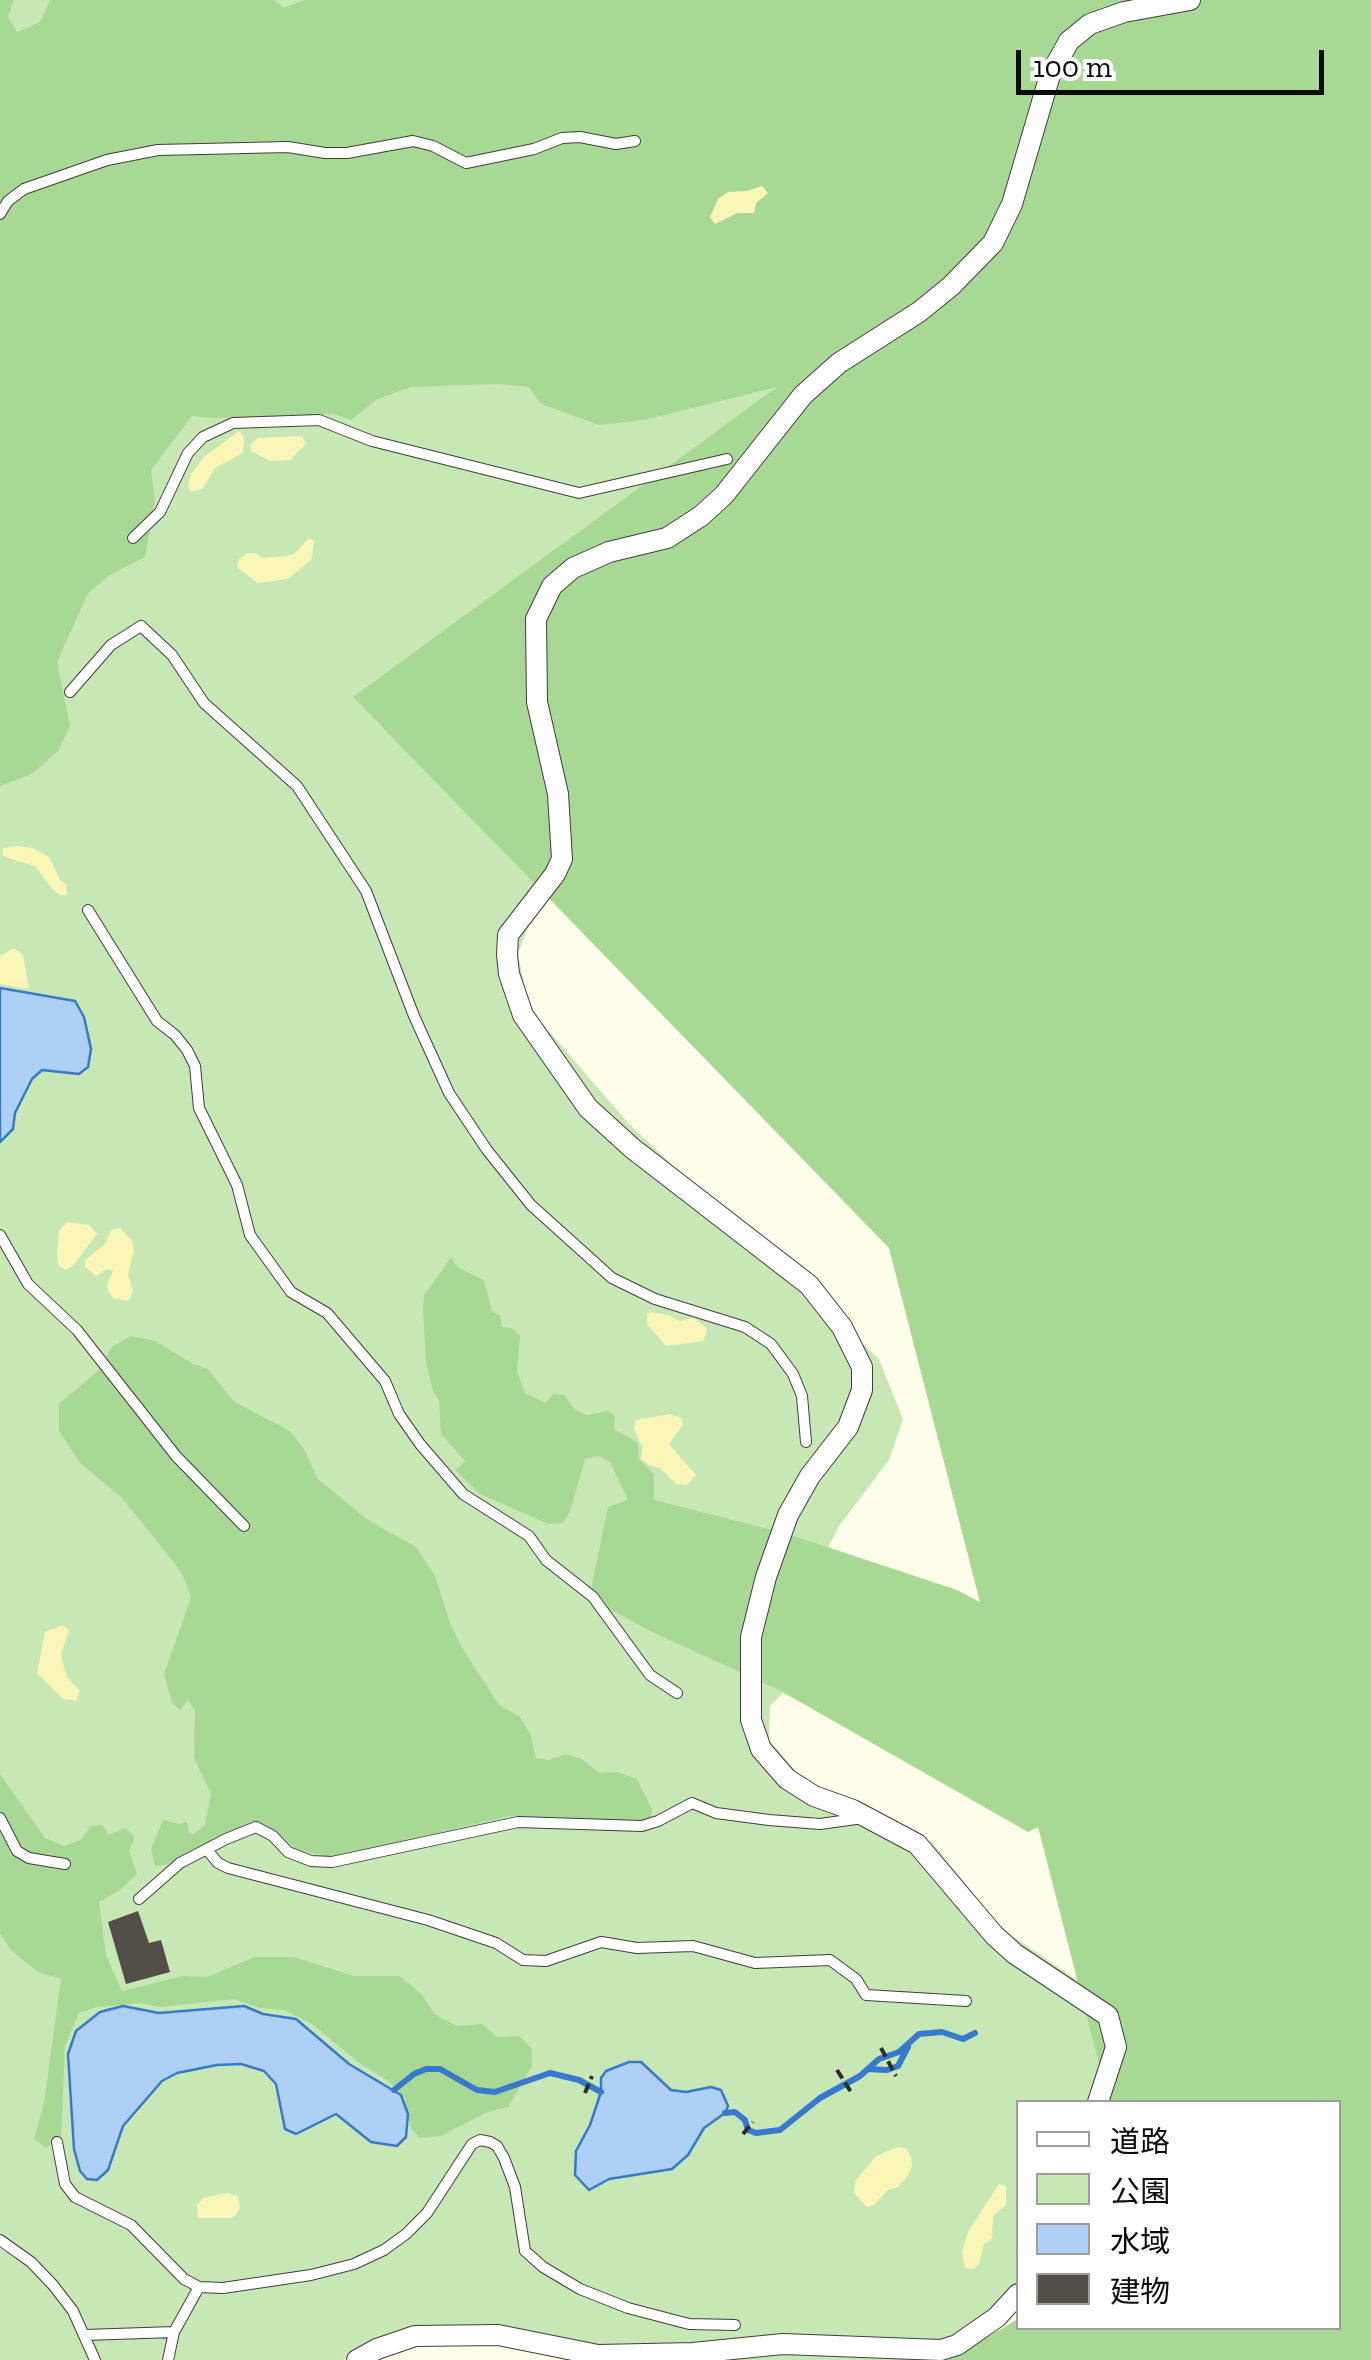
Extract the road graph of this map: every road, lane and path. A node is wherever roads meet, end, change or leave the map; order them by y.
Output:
1 (1190, 0) edge
2 (635, 141) dead end
3 (0, 214) edge
4 (727, 459) dead end
5 (133, 538) dead end
6 (70, 692) dead end
7 (88, 910) dead end
8 (0, 1235) edge
9 (806, 1442) dead end
10 (244, 1526) dead end
11 (678, 1692) dead end
12 (0, 1818) edge
13 (867, 1818) junction
14 (208, 1850) junction
15 (65, 1864) dead end
16 (139, 1899) dead end
17 (966, 2000) dead end
18 (881, 2048) dead end
19 (836, 2070) dead end
20 (592, 2076) dead end
21 (896, 2076) dead end
22 (851, 2092) dead end
23 (585, 2094) dead end
24 (1099, 2100) edge
25 (753, 2122) dead end
26 (743, 2134) dead end
27 (57, 2142) dead end
28 (0, 2240) edge
29 (198, 2287) junction
30 (1016, 2296) edge
31 (735, 2324) dead end
32 (174, 2332) junction
33 (85, 2335) junction
34 (96, 2360) edge
35 (168, 2360) edge
36 (357, 2360) edge

1 - 13 street
2 - 3 lane
4 - 5 lane
6 - 9 lane
7 - 11 lane
8 - 10 lane
12 - 15 lane
13 - 14 lane
13 - 24 street
14 - 16 lane
14 - 17 lane
18 - 21 path
19 - 22 path
20 - 23 path
25 - 26 path
27 - 29 lane
28 - 33 lane
29 - 31 lane
29 - 32 lane
30 - 36 street
32 - 33 lane
32 - 35 lane
33 - 34 lane

